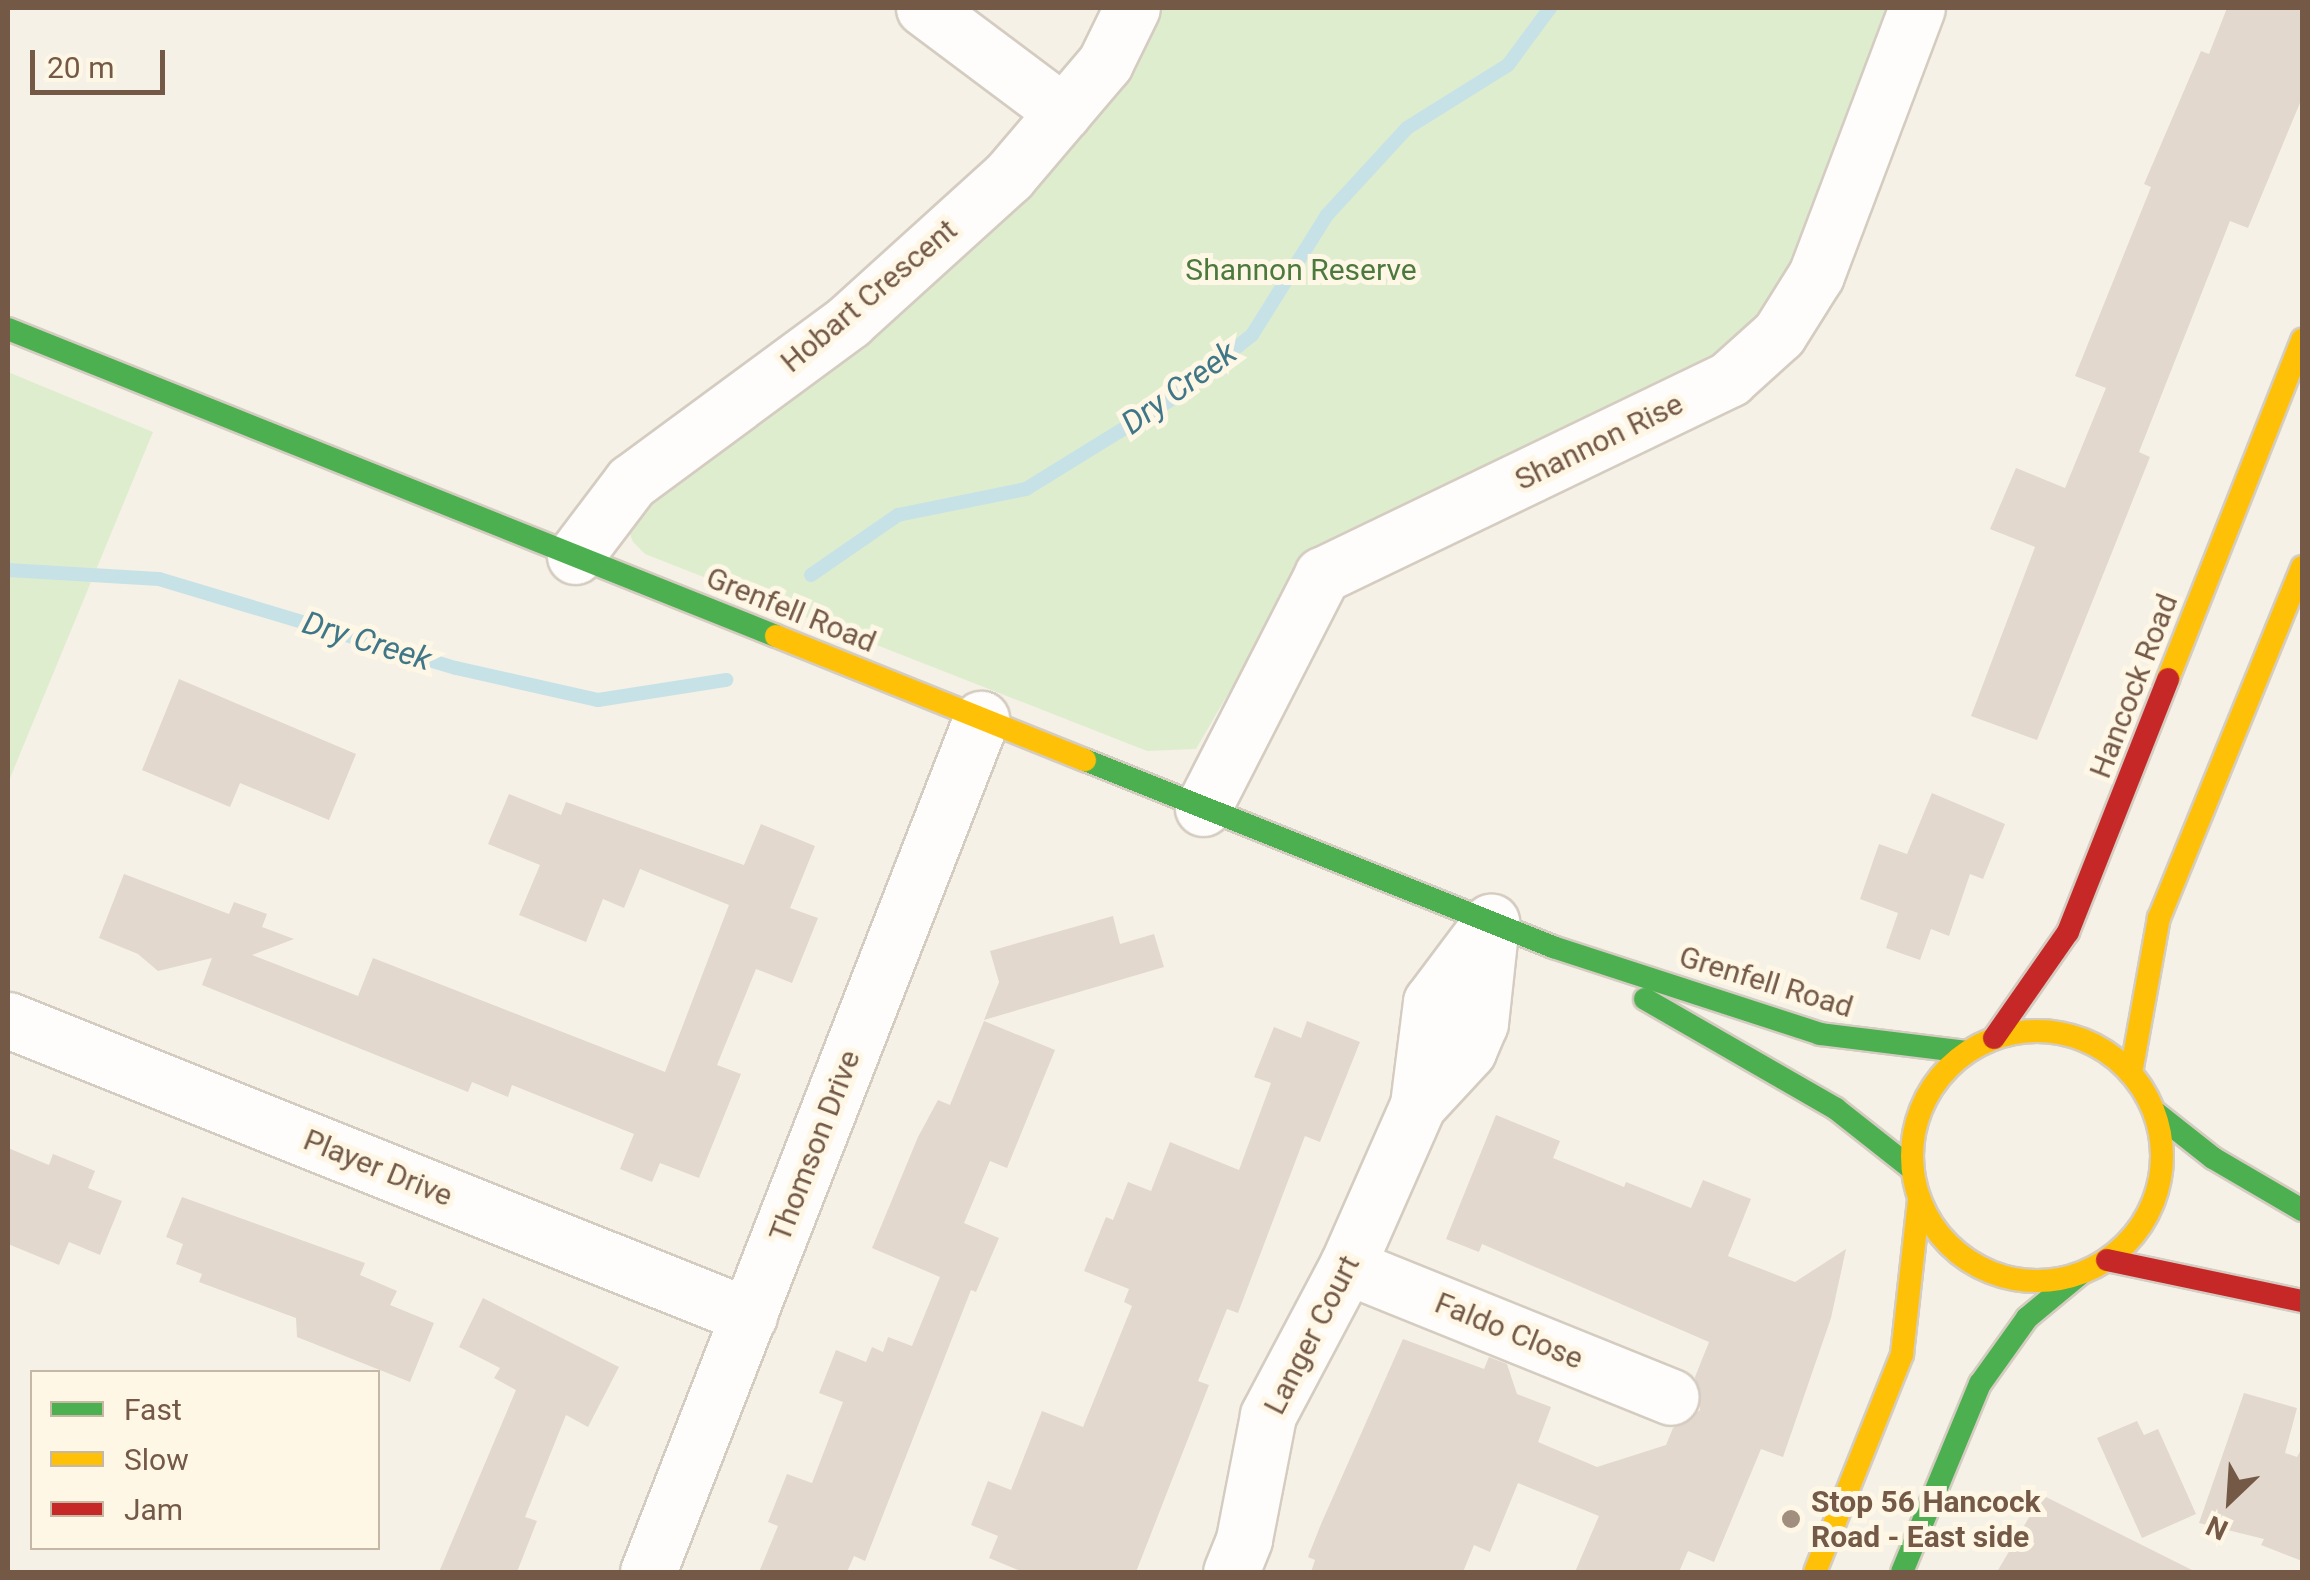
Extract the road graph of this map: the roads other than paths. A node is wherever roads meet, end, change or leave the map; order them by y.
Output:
1 (924, 8) edge
2 (1132, 8) edge
3 (1917, 8) edge
4 (1064, 112) junction
5 (8, 328) edge
6 (2302, 340) edge
7 (575, 556) junction
8 (2302, 567) edge
9 (981, 719) junction
10 (1202, 808) junction
11 (1491, 922) junction
12 (1553, 947) junction
13 (8, 1020) edge
14 (1994, 1038) junction
15 (1966, 1052) junction
16 (2131, 1073) junction
17 (2156, 1114) junction
18 (1912, 1169) junction
19 (1919, 1199) junction
20 (2302, 1210) edge
21 (2107, 1260) junction
22 (1348, 1266) junction
23 (2080, 1274) junction
24 (2302, 1301) edge
25 (749, 1316) junction
26 (1671, 1397) dead end
27 (648, 1572) edge
28 (1231, 1572) edge
29 (1815, 1572) edge
30 (1902, 1572) edge

1 - 4 street
2 - 4 street, Hobart Crescent
3 - 10 street, Shannon Rise
4 - 7 street, Hobart Crescent
5 - 7 main road, Grenfell Road
6 - 14 main road, Hancock Road
7 - 9 main road, Grenfell Road
8 - 16 main road
9 - 10 main road, Grenfell Road
9 - 25 street, Thomson Drive
10 - 11 main road, Grenfell Road
11 - 12 main road, Grenfell Road
11 - 22 street, Langer Court
12 - 15 main road, Grenfell Road
12 - 18 main road, Grenfell Road
13 - 25 street, Player Drive
14 - 15 main road
14 - 16 main road
15 - 18 main road
16 - 17 main road
17 - 20 main road
17 - 21 main road
18 - 19 main road
19 - 23 main road
19 - 29 main road
21 - 23 main road
21 - 24 main road
22 - 26 street, Faldo Close
22 - 28 street, Langer Court
23 - 30 main road
25 - 27 street, Thomson Drive

